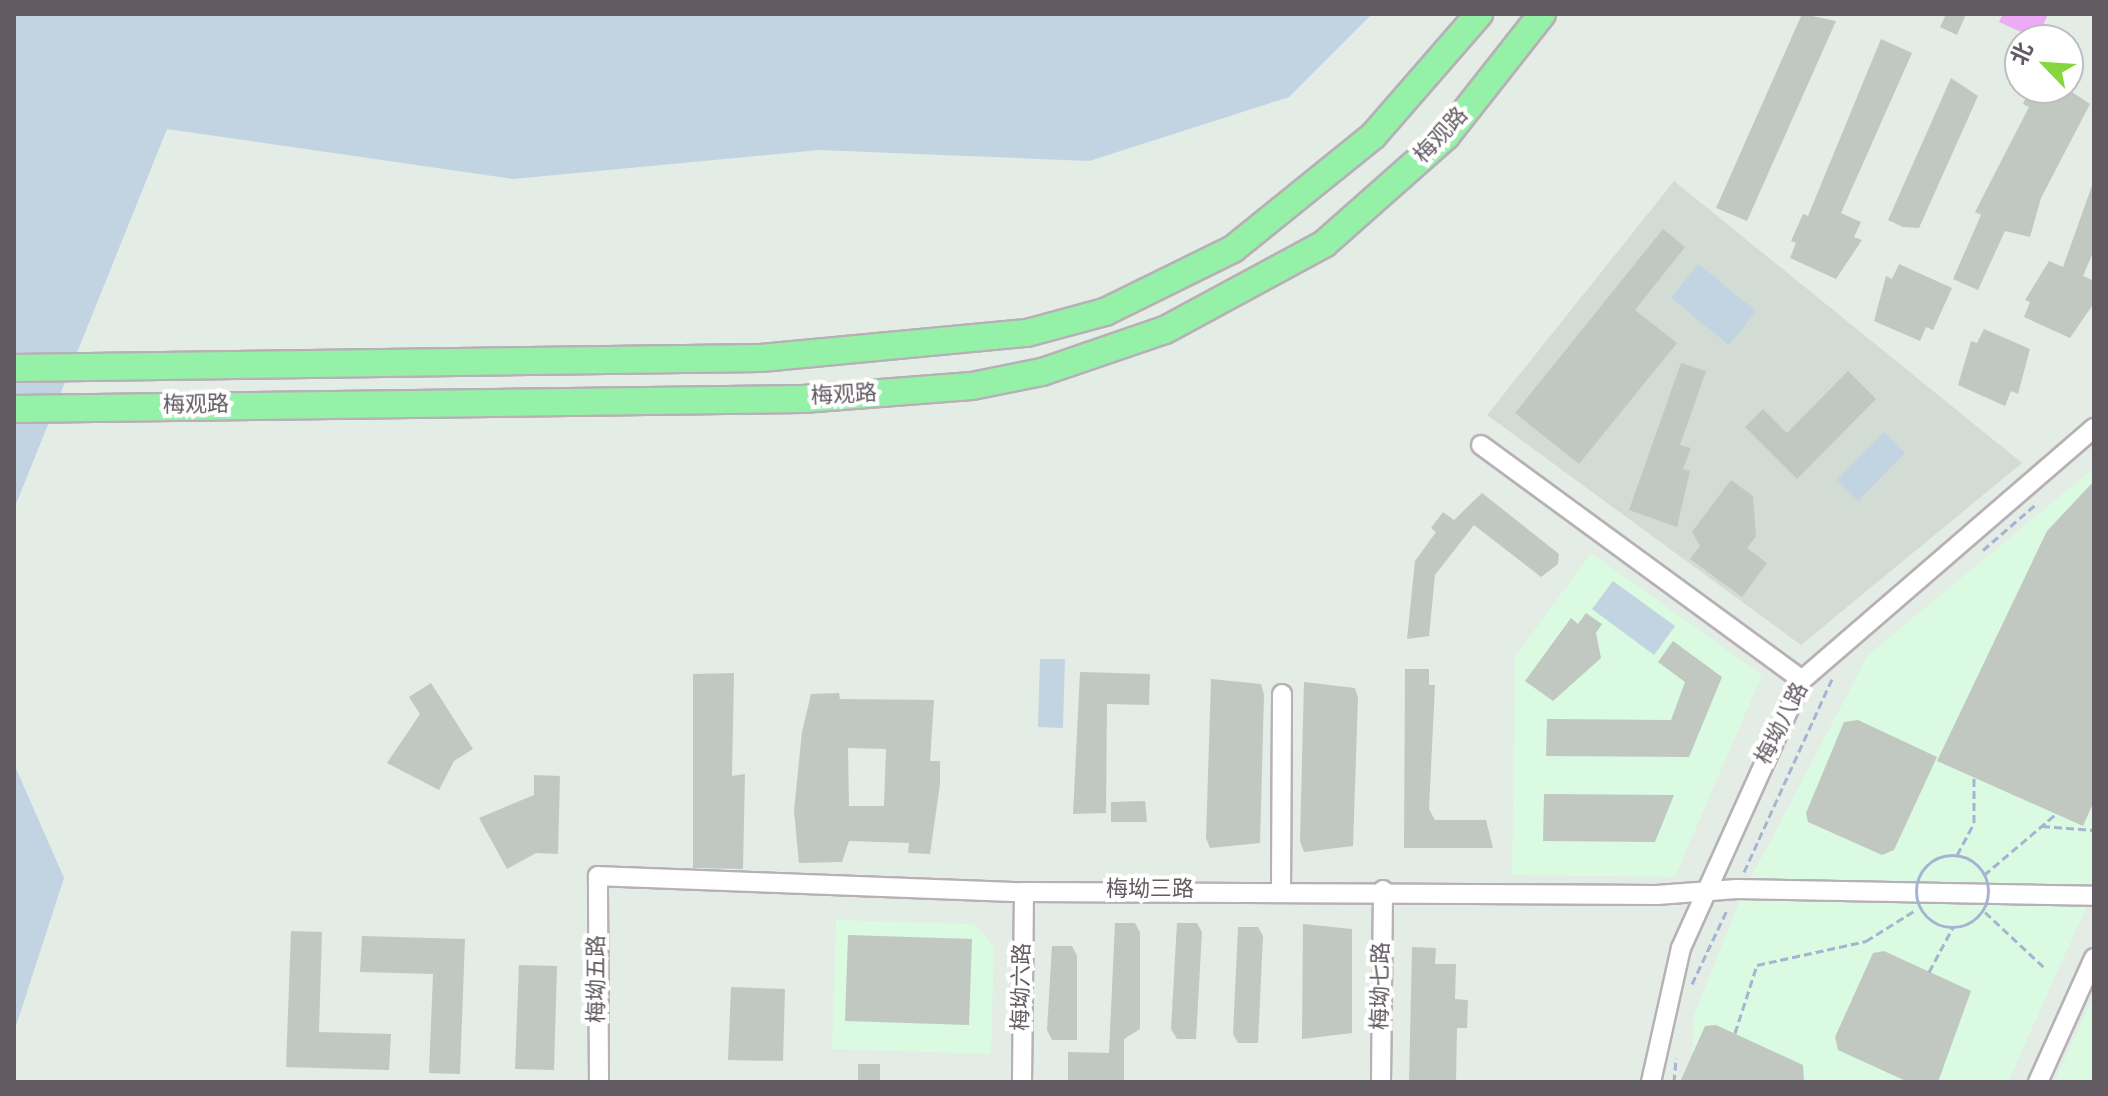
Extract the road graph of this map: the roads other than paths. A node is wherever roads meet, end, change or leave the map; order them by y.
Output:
1 (1479, 14) edge
2 (1542, 14) edge
3 (14, 368) edge
4 (14, 409) edge
5 (2094, 428) edge
6 (1481, 445) dead end
7 (1802, 680) junction
8 (1282, 694) dead end
9 (598, 876) joint
10 (1383, 890) junction
11 (1281, 891) junction
12 (1024, 892) junction
13 (1703, 894) junction
14 (2094, 896) edge
15 (2094, 958) edge
16 (599, 1082) edge
17 (1022, 1082) edge
18 (1381, 1082) edge
19 (1651, 1082) edge
20 (2038, 1082) edge

1 - 3 highway, 梅观路
2 - 4 highway, 梅观路
5 - 7 street, 梅坳八路
6 - 7 street
7 - 13 street, 梅坳八路
8 - 11 street
9 - 12 street, 梅坳三路
9 - 16 street, 梅坳五路
10 - 11 street, 梅坳三路
10 - 13 street, 梅坳三路
10 - 18 street, 梅坳七路
11 - 12 street, 梅坳三路
12 - 17 street, 梅坳六路
13 - 14 street, 梅坳三路
13 - 19 street, 梅坳八路
15 - 20 street

